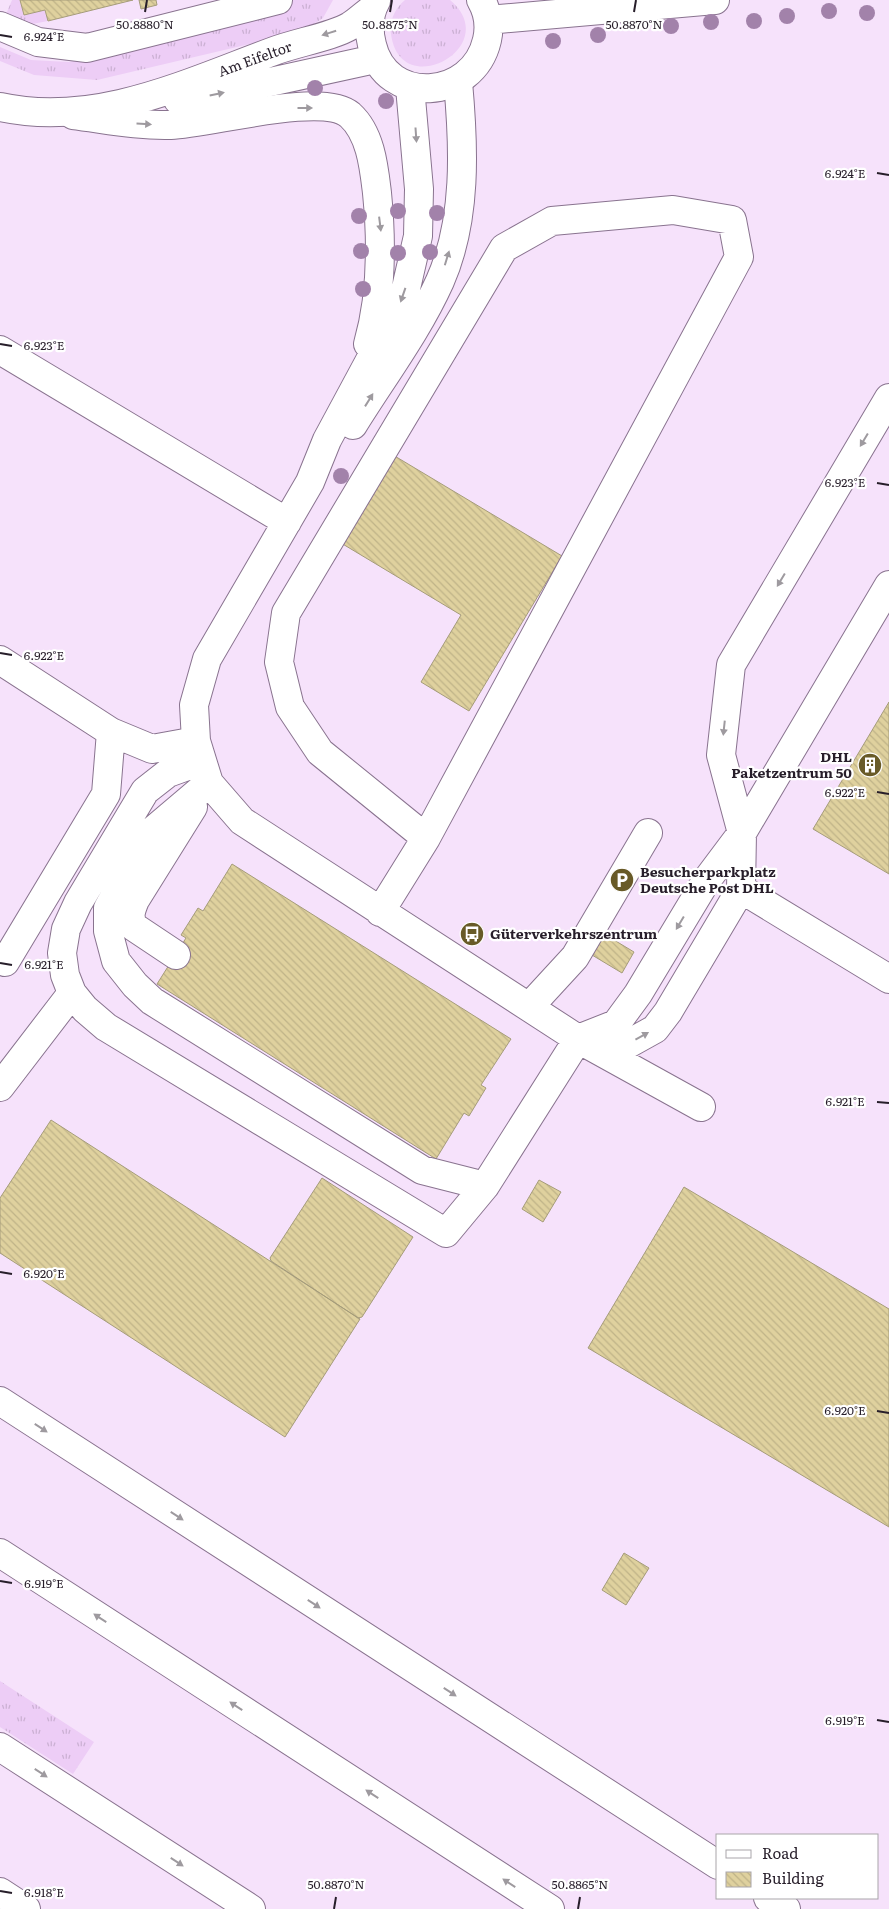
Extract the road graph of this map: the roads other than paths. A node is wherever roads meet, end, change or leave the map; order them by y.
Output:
1 (278, 0) edge
2 (714, 0) edge
3 (374, 5) edge
4 (484, 10) edge
5 (0, 26) edge
6 (375, 59) junction
7 (458, 82) junction
8 (410, 86) junction
9 (134, 101) junction
10 (0, 107) edge
11 (61, 113) junction
12 (0, 350) edge
13 (358, 381) junction
14 (889, 398) edge
15 (310, 482) junction
16 (287, 522) junction
17 (889, 585) edge
18 (0, 660) edge
19 (111, 732) junction
20 (202, 761) junction
21 (648, 833) dead end
22 (742, 833) junction
23 (426, 838) junction
24 (740, 889) junction
25 (380, 912) junction
26 (176, 955) dead end
27 (0, 959) edge
28 (889, 979) edge
29 (72, 993) junction
30 (529, 1007) junction
31 (578, 1039) junction
32 (0, 1087) edge
33 (700, 1107) dead end
34 (485, 1186) junction
35 (0, 1401) edge
36 (0, 1553) edge
37 (0, 1747) edge
38 (716, 1864) edge
39 (0, 1892) edge
40 (770, 1899) edge
41 (26, 1909) edge
42 (251, 1909) edge
43 (550, 1909) edge
44 (786, 1909) edge

1 - 5 main road
2 - 4 main road
3 - 6 main road, Am Eifeltor
3 -> 9 main road, Am Eifeltor
4 - 7 main road
6 - 8 main road, Am Eifeltor
9 -> 6 main road, Am Eifeltor
7 - 8 main road, Am Eifeltor
15 -> 7 main road
8 -> 13 main road
9 - 11 main road, Am Eifeltor
10 - 11 main road, Am Eifeltor
11 -> 13 main road
12 - 16 main road
13 - 15 main road
14 -> 22 main road
15 - 16 main road
16 - 20 main road
17 - 22 main road
18 - 19 main road
19 - 20 main road
19 - 27 main road
20 - 25 main road
20 - 26 main road
20 - 29 main road
20 - 34 main road
21 - 30 main road
22 - 24 main road
22 -> 31 main road
23 - 23 main road
23 - 25 main road
24 - 28 main road
31 -> 24 main road
25 - 30 main road
29 - 32 main road
29 - 34 main road
30 - 31 main road
31 - 33 main road
31 - 34 main road
35 -> 38 main road
43 -> 36 main road
37 -> 42 main road
39 - 41 main road
40 - 44 main road

